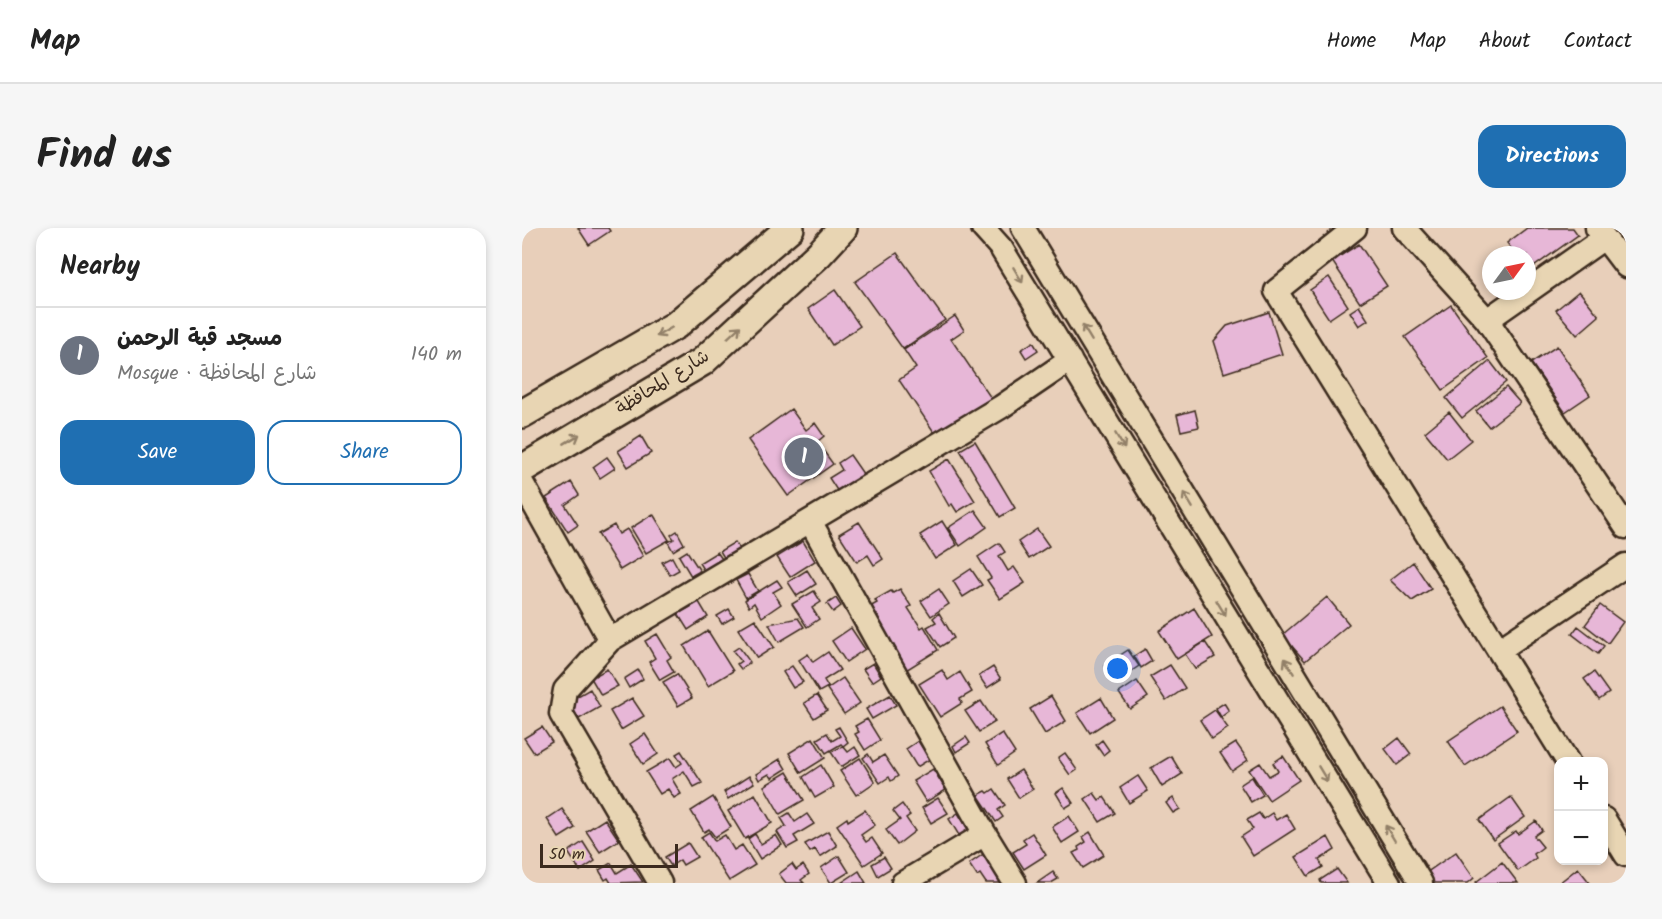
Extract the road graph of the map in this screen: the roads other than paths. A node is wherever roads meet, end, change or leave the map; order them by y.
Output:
1 (790, 228) edge
2 (843, 228) edge
3 (857, 228) edge
4 (984, 228) edge
5 (1023, 228) edge
6 (1355, 228) edge
7 (1404, 228) edge
8 (1601, 233) edge
9 (819, 254) junction
10 (1626, 266) edge
11 (1487, 320) junction
12 (1070, 360) junction
13 (522, 414) edge
14 (522, 469) edge
15 (522, 483) edge
16 (810, 521) junction
17 (1626, 527) edge
18 (1626, 565) edge
19 (610, 640) junction
20 (1499, 650) junction
21 (1565, 757) edge
22 (1608, 826) edge
23 (985, 834) junction
24 (1626, 855) edge
25 (660, 883) edge
26 (903, 883) edge
27 (1015, 883) edge
28 (1389, 883) edge
29 (1421, 883) edge

1 -> 13 main road
2 - 9 main road, شارع المحافظة
3 - 9 street
4 -> 12 street
29 -> 5 street
6 - 20 street
7 - 11 street
8 - 10 street
8 - 11 street
14 -> 9 main road, شارع المحافظة
11 - 17 street
12 - 16 street
12 -> 28 street
15 - 19 street
16 - 19 street
16 - 23 street
18 - 20 street
19 - 25 street
20 - 21 street
22 - 24 street
23 - 26 street
23 - 27 street

